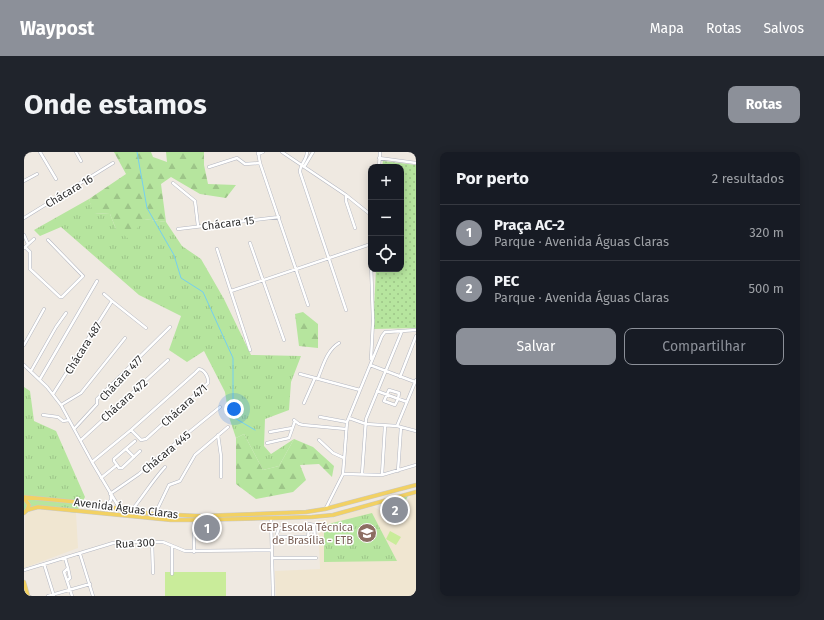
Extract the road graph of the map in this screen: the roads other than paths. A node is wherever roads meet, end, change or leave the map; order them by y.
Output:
1 (40, 152) edge
2 (76, 152) edge
3 (263, 152) edge
4 (282, 152) edge
5 (307, 152) edge
6 (313, 152) edge
7 (380, 152) edge
8 (258, 153) edge
9 (379, 158) junction
10 (82, 161) dead end
11 (113, 163) dead end
12 (260, 163) junction
13 (416, 163) edge
14 (379, 164) edge
15 (303, 166) junction
16 (209, 167) dead end
17 (37, 174) dead end
18 (56, 179) dead end
19 (24, 181) edge
20 (173, 183) dead end
21 (346, 195) junction
22 (365, 210) joint
23 (368, 213) edge
24 (279, 217) junction
25 (24, 218) edge
26 (198, 226) junction
27 (355, 228) dead end
28 (178, 229) dead end
29 (24, 235) edge
30 (34, 239) dead end
31 (48, 240) dead end
32 (250, 243) dead end
33 (28, 244) junction
34 (368, 245) edge
35 (25, 247) edge
36 (217, 249) dead end
37 (330, 258) junction
38 (296, 270) junction
39 (371, 272) edge
40 (97, 281) dead end
41 (264, 281) junction
42 (231, 292) junction
43 (104, 294) dead end
44 (112, 301) junction
45 (308, 305) dead end
46 (44, 309) dead end
47 (346, 310) dead end
48 (66, 313) dead end
49 (170, 327) dead end
50 (146, 328) dead end
51 (402, 330) junction
52 (416, 330) edge
53 (416, 336) edge
54 (125, 338) dead end
55 (284, 340) dead end
56 (339, 343) dead end
57 (24, 344) edge
58 (250, 350) dead end
59 (168, 360) dead end
60 (370, 363) junction
61 (24, 365) edge
62 (386, 370) junction
63 (31, 371) junction
64 (300, 374) dead end
65 (400, 377) junction
66 (316, 378) junction
67 (40, 379) junction
68 (415, 381) edge
69 (360, 390) junction
70 (377, 391) junction
71 (53, 394) junction
72 (386, 395) junction
73 (398, 399) junction
74 (407, 402) junction
75 (304, 403) dead end
76 (61, 405) junction
77 (220, 407) dead end
78 (43, 415) dead end
79 (320, 417) dead end
80 (349, 418) junction
81 (69, 420) junction
82 (347, 422) junction
83 (366, 424) junction
84 (385, 426) junction
85 (397, 426) junction
86 (228, 427) dead end
87 (401, 427) junction
88 (292, 428) junction
89 (74, 429) junction
90 (346, 429) junction
91 (131, 430) junction
92 (416, 431) edge
93 (270, 432) dead end
94 (218, 435) junction
95 (80, 440) junction
96 (319, 440) dead end
97 (135, 442) dead end
98 (267, 443) dead end
99 (126, 449) junction
100 (140, 451) dead end
101 (134, 457) junction
102 (344, 458) junction
103 (92, 462) junction
104 (117, 465) junction
105 (416, 466) edge
106 (165, 468) dead end
107 (398, 471) junction
108 (343, 474) junction
109 (362, 474) junction
110 (382, 475) junction
111 (221, 477) dead end
112 (101, 478) junction
113 (416, 485) edge
114 (416, 492) edge
115 (111, 495) junction
116 (24, 497) edge
117 (354, 502) junction
118 (106, 507) junction
119 (328, 507) junction
120 (120, 510) junction
121 (355, 510) junction
122 (25, 511) edge
123 (131, 511) junction
124 (312, 511) junction
125 (116, 514) junction
126 (155, 514) junction
127 (171, 517) junction
128 (312, 517) junction
129 (272, 518) junction
130 (194, 520) junction
131 (308, 528) junction
132 (272, 533) junction
133 (277, 533) junction
134 (194, 536) junction
135 (216, 536) dead end
136 (308, 537) junction
137 (152, 541) junction
138 (172, 546) junction
139 (272, 550) junction
140 (194, 552) junction
141 (80, 554) junction
142 (65, 558) junction
143 (273, 558) junction
144 (316, 558) dead end
145 (44, 564) junction
146 (24, 570) edge
147 (153, 573) dead end
148 (172, 574) dead end
149 (24, 582) edge
150 (90, 584) junction
151 (70, 590) junction
152 (54, 595) edge
153 (28, 596) edge
154 (48, 596) edge
155 (72, 596) edge
156 (94, 596) edge
157 (273, 596) edge

1 - 18 street
2 - 10 street
3 - 8 street
4 - 15 street
5 - 15 street
6 - 15 street
7 - 9 street
8 - 12 street
9 - 13 street
9 - 14 street
11 - 25 street, Chácara 16
12 - 16 street
12 - 24 street
15 - 21 street
15 - 37 street
17 - 19 street
20 - 26 street
21 - 22 street
21 - 27 street
22 - 23 street
24 - 26 street, Chácara 15
24 - 38 street
26 - 28 street, Chácara 15
29 - 33 street
30 - 33 street
31 - 35 street
32 - 41 street, Chácara 15
33 - 35 street
34 - 37 street
36 - 42 street
37 - 38 street
37 - 47 street
38 - 41 street
38 - 45 street
39 - 60 street
40 - 67 street
41 - 42 street
41 - 55 street, Chácara 15
42 - 58 street
43 - 44 street
44 - 50 street
44 - 71 street, Chácara 487
46 - 57 street
48 - 63 street
49 - 89 street, Chácara 477
51 - 52 street
51 - 60 street
51 - 62 street
53 - 65 street
54 - 76 street
56 - 66 street
59 - 95 street, Chácara 472
60 - 62 street
60 - 69 street
61 - 63 street
62 - 65 street
62 - 70 street
63 - 67 street
64 - 66 street
65 - 68 street
66 - 69 street
66 - 75 street
67 - 71 street
68 - 74 street
69 - 80 street
70 - 72 street
70 - 83 street
71 - 76 street
72 - 73 street
72 - 73 street
72 - 73 street
73 - 74 street
74 - 85 street
76 - 81 street
77 - 115 street, Chácara 445
78 - 81 street
79 - 82 street
80 - 82 street
80 - 83 street
81 - 89 street
82 - 90 street
83 - 84 street
83 - 109 street
84 - 85 street
84 - 110 street
85 - 87 street
86 - 94 street
87 - 92 street
87 - 107 street
88 - 90 street
88 - 93 street
88 - 98 street
89 - 95 street
90 - 102 street
91 - 91 street, Chácara 471
91 - 103 street, Chácara 471
94 - 111 street
94 - 126 street
95 - 103 street
96 - 102 street
97 - 99 street
99 - 101 street
99 - 104 street
100 - 101 street
101 - 104 street
102 - 108 street
103 - 112 street
104 - 112 street
105 - 107 street
106 - 123 street
107 - 110 street
108 - 109 street
108 - 119 street
109 - 110 street
112 - 115 street
113 - 117 main road, Avenida Águas Claras
114 - 121 main road, Avenida Águas Claras
115 - 118 street
115 - 120 street
116 - 118 main road, Avenida Águas Claras
116 - 122 main road
117 - 119 main road, Avenida Águas Claras
117 - 121 main road
118 - 120 main road, Avenida Águas Claras
119 - 124 main road, Avenida Águas Claras
120 - 123 main road, Avenida Águas Claras
120 - 125 main road
121 - 128 main road, Avenida Águas Claras
122 - 125 main road, Avenida Águas Claras
123 - 126 main road, Avenida Águas Claras
124 - 127 main road, Avenida Águas Claras
124 - 128 main road
125 - 127 main road, Avenida Águas Claras
126 - 127 main road, Avenida Águas Claras
127 - 130 main road, Avenida Águas Claras
128 - 129 main road, Avenida Águas Claras
129 - 130 main road, Avenida Águas Claras
129 - 132 street
130 - 134 street
131 - 133 street
131 - 136 street
131 - 136 street
132 - 133 street
132 - 139 street
133 - 136 street
134 - 135 street
134 - 140 street
137 - 138 street, Rua 300
137 - 141 street, Rua 300
137 - 147 street
138 - 140 street, Rua 300
138 - 148 street
139 - 140 street, Rua 300
139 - 143 street
141 - 142 street, Rua 300
141 - 150 street
142 - 145 street, Rua 300
142 - 151 street
143 - 144 street
143 - 157 street
145 - 146 street, Rua 300
145 - 152 street
149 - 153 main road
150 - 151 street
150 - 156 street
151 - 152 street
151 - 155 street
152 - 154 street

